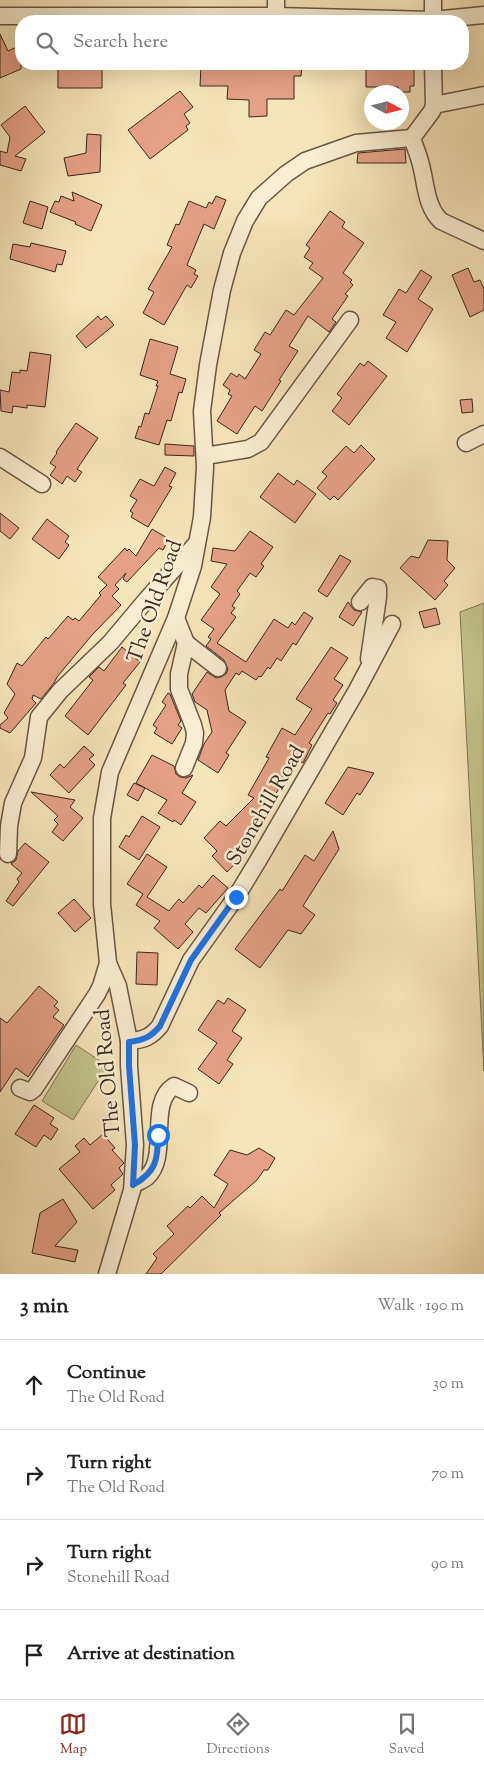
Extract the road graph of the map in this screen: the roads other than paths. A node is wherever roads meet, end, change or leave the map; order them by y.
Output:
1 (433, 0) edge
2 (276, 8) edge
3 (34, 15) edge
4 (361, 15) edge
5 (433, 15) edge
6 (484, 15) edge
7 (0, 16) edge
8 (15, 16) edge
9 (469, 17) edge
10 (433, 70) edge
11 (484, 95) edge
12 (434, 104) junction
13 (412, 138) junction
14 (484, 241) edge
15 (350, 320) dead end
16 (484, 434) edge
17 (466, 443) dead end
18 (205, 456) junction
19 (0, 457) edge
20 (42, 484) dead end
21 (198, 543) junction
22 (360, 602) dead end
23 (176, 618) junction
24 (392, 624) dead end
25 (186, 643) junction
26 (218, 668) dead end
27 (367, 671) junction
28 (184, 768) dead end
29 (8, 854) dead end
30 (108, 963) junction
31 (129, 1042) junction
32 (20, 1088) dead end
33 (189, 1093) dead end
34 (133, 1185) junction
35 (109, 1268) edge

1 - 5 street
2 - 3 street
2 - 4 street
6 - 9 street
7 - 8 street
10 - 12 street
11 - 12 street
12 - 13 street
13 - 14 street
13 - 18 street, The Old Road
15 - 18 street
16 - 17 street
18 - 21 street, The Old Road
19 - 20 street
21 - 23 street, The Old Road
21 - 29 street
22 - 27 street
23 - 25 street
23 - 30 street, The Old Road
24 - 27 street, Stonehill Road
25 - 26 street
25 - 28 street
27 - 31 street, Stonehill Road
30 - 31 street, The Old Road
30 - 32 street
31 - 34 street, The Old Road
33 - 34 street
34 - 35 street, The Old Road

